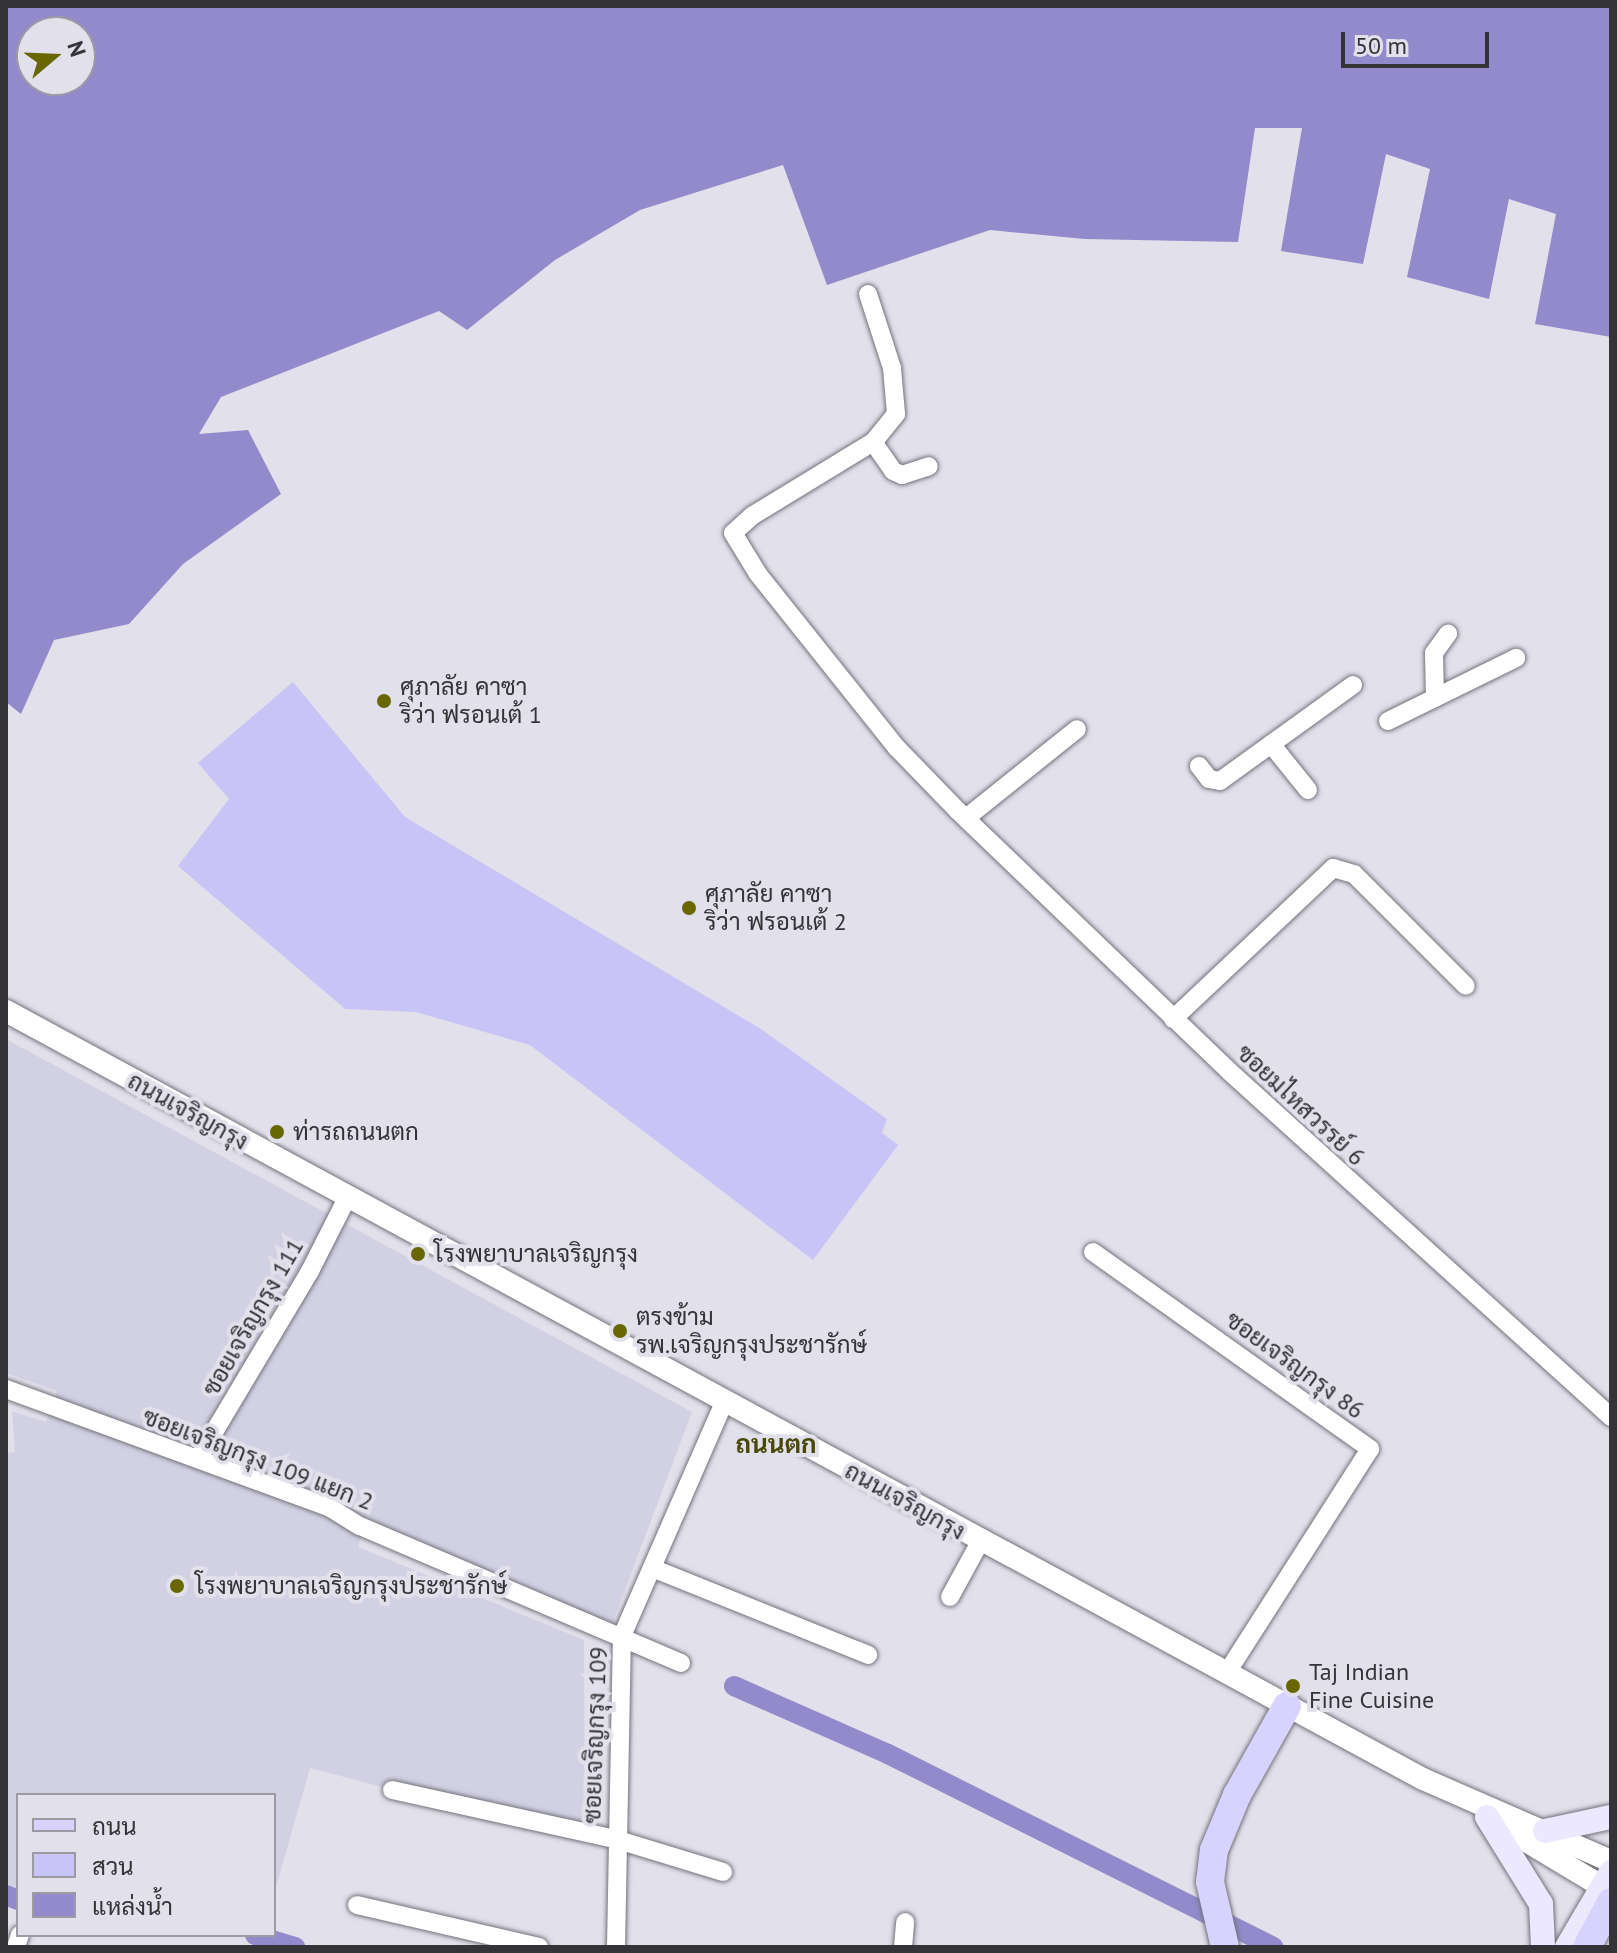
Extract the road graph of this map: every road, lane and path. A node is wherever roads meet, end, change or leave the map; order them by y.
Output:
1 (868, 294) dead end
2 (873, 442) junction
3 (929, 466) dead end
4 (1448, 634) dead end
5 (1516, 658) dead end
6 (1353, 685) dead end
7 (1435, 698) junction
8 (1388, 721) dead end
9 (1077, 729) dead end
10 (1271, 744) junction
11 (1199, 766) dead end
12 (1308, 790) dead end
13 (966, 818) junction
14 (1466, 986) dead end
15 (6, 1011) edge
16 (1173, 1019) junction
17 (347, 1198) junction
18 (1093, 1252) dead end
19 (6, 1389) edge
20 (724, 1403) junction
21 (1611, 1417) edge
22 (198, 1459) junction
23 (980, 1542) junction
24 (652, 1568) junction
25 (950, 1597) dead end
26 (622, 1636) junction
27 (868, 1655) dead end
28 (681, 1663) dead end
29 (1227, 1673) junction
30 (1287, 1706) junction
31 (392, 1790) dead end
32 (1478, 1810) junction
33 (1611, 1817) edge
34 (1545, 1831) junction
35 (615, 1839) junction
36 (1611, 1861) edge
37 (723, 1872) dead end
38 (1609, 1888) edge
39 (357, 1905) dead end
40 (905, 1922) dead end
41 (539, 1947) edge
42 (616, 1947) edge
43 (903, 1947) edge
44 (1225, 1947) edge
45 (1543, 1947) edge
46 (1567, 1947) edge
47 (1587, 1947) edge

1 - 2 street
2 - 3 street
2 - 13 street, ซอยมไหสวรรย์ 6
4 - 7 street
5 - 7 street
6 - 10 street
7 - 8 street
9 - 13 street
10 - 11 street
10 - 12 street
13 - 16 street, ซอยมไหสวรรย์ 6
14 - 16 street
15 - 17 street, ถนนเจริญกรุง
16 - 21 street, ซอยมไหสวรรย์ 6
17 - 20 street, ถนนเจริญกรุง
17 - 22 street, ซอยเจริญกรุง 111
18 - 29 street, ซอยเจริญกรุง 86
19 - 22 street, ซอยเจริญกรุง 109 แยก 2
20 - 23 street, ถนนเจริญกรุง
20 - 24 street, ซอยเจริญกรุง 109
22 - 26 street, ซอยเจริญกรุง 109 แยก 2
23 - 25 street
23 - 29 street, ถนนเจริญกรุง
24 - 26 street, ซอยเจริญกรุง 109
24 - 27 street
26 - 28 street, ซอยเจริญกรุง 109 แยก 2
26 - 35 street, ซอยเจริญกรุง 109
29 - 30 street, ถนนเจริญกรุง
30 - 32 street, ถนนเจริญกรุง
30 - 44 main road
31 - 35 street
32 - 34 street, ถนนเจริญกรุง
32 - 38 street, ถนนเจริญกรุง
32 - 45 main road
33 - 34 main road
34 - 36 street, ถนนเจริญกรุง
35 - 37 street
35 - 42 street, ซอยเจริญกรุง 109
38 - 46 main road
38 - 47 main road
39 - 41 street
40 - 43 street

